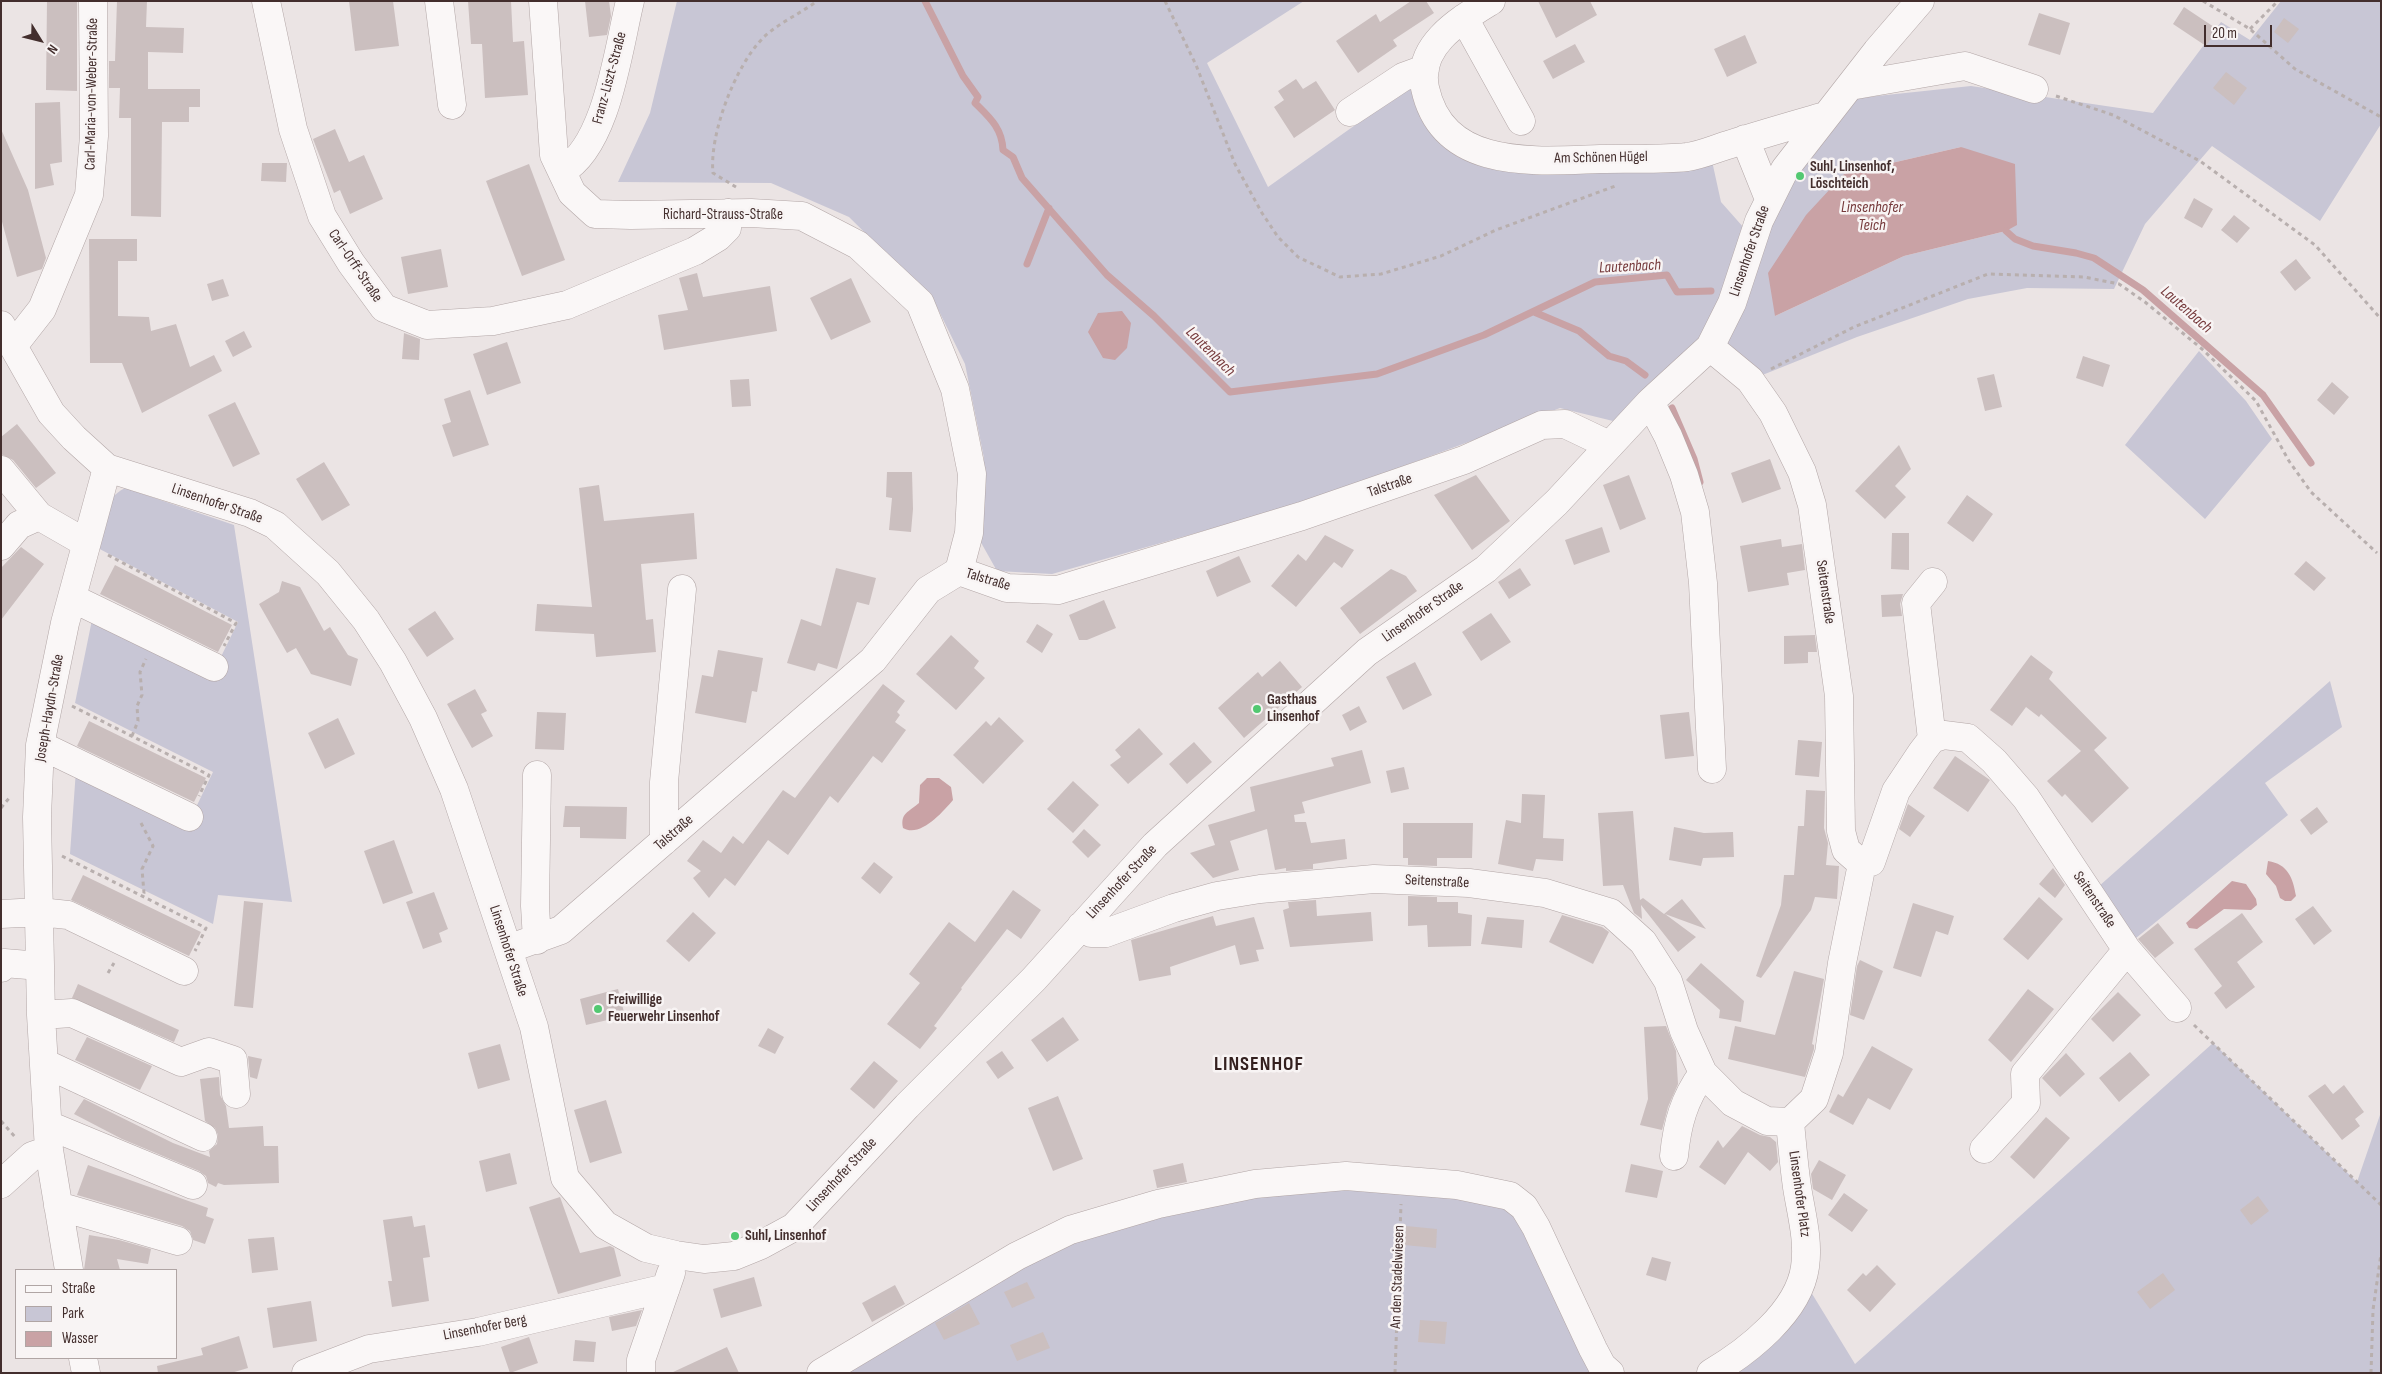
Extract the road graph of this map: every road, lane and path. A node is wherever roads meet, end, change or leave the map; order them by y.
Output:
1 (93, 1) edge
2 (266, 1) edge
3 (439, 1) edge
4 (543, 1) edge
5 (630, 1) edge
6 (817, 1) edge
7 (1165, 1) edge
8 (1491, 1) edge
9 (1920, 1) edge
10 (2203, 1) edge
11 (2278, 1) edge
12 (1464, 18) junction
13 (2250, 29) junction
14 (1425, 69) junction
15 (1850, 86) junction
16 (2034, 89) joint
17 (452, 105) dead end
18 (1350, 112) dead end
19 (1825, 116) junction
20 (2381, 117) edge
21 (1521, 120) dead end
22 (1745, 139) junction
23 (562, 171) junction
24 (1627, 182) dead end
25 (1769, 199) junction
26 (737, 213) junction
27 (2381, 319) edge
28 (7, 336) edge
29 (1710, 347) junction
30 (1750, 380) junction
31 (1650, 402) junction
32 (1609, 445) junction
33 (107, 468) junction
34 (1, 470) edge
35 (39, 516) junction
36 (86, 543) junction
37 (1, 546) edge
38 (2377, 553) dead end
39 (959, 571) junction
40 (1934, 582) dead end
41 (682, 589) dead end
42 (72, 598) junction
43 (156, 639) junction
44 (214, 667) joint
45 (50, 695) junction
46 (132, 736) junction
47 (1932, 739) junction
48 (40, 745) junction
49 (1712, 769) dead end
50 (537, 774) dead end
51 (146, 796) junction
52 (10, 797) dead end
53 (1, 808) edge
54 (190, 817) joint
55 (664, 841) junction
56 (38, 844) junction
57 (1862, 864) junction
58 (142, 896) junction
59 (40, 912) junction
60 (1, 914) edge
61 (1081, 926) junction
62 (537, 940) junction
63 (508, 949) junction
64 (2127, 950) junction
65 (40, 966) junction
66 (1, 968) edge
67 (184, 971) joint
68 (2177, 1008) joint
69 (41, 1015) junction
70 (46, 1064) junction
71 (1703, 1073) junction
72 (236, 1094) dead end
73 (1, 1122) edge
74 (1790, 1122) junction
75 (48, 1137) junction
76 (204, 1137) dead end
77 (12, 1142) dead end
78 (1984, 1149) dead end
79 (1674, 1156) dead end
80 (1402, 1181) junction
81 (1, 1184) edge
82 (193, 1185) dead end
83 (2381, 1205) edge
84 (58, 1206) junction
85 (178, 1242) dead end
86 (2381, 1254) edge
87 (676, 1255) junction
88 (69, 1269) edge
89 (666, 1288) junction
90 (83, 1359) edge
91 (86, 1373) edge
92 (306, 1373) edge
93 (641, 1373) edge
94 (821, 1373) edge
95 (1395, 1373) edge
96 (1610, 1373) edge
97 (1711, 1373) edge
98 (2371, 1373) edge

1 - 28 street, Carl-Maria-von-Weber-Straße
2 - 26 street, Carl-Orff-Straße
3 - 17 street
4 - 23 street, Richard-Strauss-Straße
5 - 23 street, Franz-Liszt-Straße
6 - 26 path
7 - 24 path
8 - 12 street, Am Schönen Hügel
9 - 15 street, Linsenhofer Straße
10 - 13 path
11 - 13 path
12 - 14 street, Am Schönen Hügel
12 - 21 street
13 - 20 path
14 - 18 street
14 - 22 street, Am Schönen Hügel
15 - 16 street
15 - 19 street, Linsenhofer Straße
16 - 27 path
19 - 22 street, Am Schönen Hügel
19 - 25 street, Linsenhofer Straße
22 - 25 street
23 - 26 street, Richard-Strauss-Straße
25 - 29 street, Linsenhofer Straße
26 - 39 street, Richard-Strauss-Straße
28 - 33 street, Linsenhofer Straße
29 - 30 street, Seitenstraße
29 - 31 street, Linsenhofer Straße
30 - 38 path
30 - 57 street, Seitenstraße
31 - 32 street, Linsenhofer Straße
31 - 49 street
32 - 39 street, Talstraße
32 - 61 street, Linsenhofer Straße
33 - 36 street, Joseph-Haydn-Straße
33 - 63 street, Linsenhofer Straße
34 - 35 street
35 - 36 street
35 - 37 street
36 - 42 street, Joseph-Haydn-Straße
36 - 44 path
39 - 55 street, Talstraße
40 - 47 street
41 - 55 street
42 - 43 street
42 - 45 street, Joseph-Haydn-Straße
43 - 44 street
43 - 46 path
45 - 46 path
45 - 48 street, Joseph-Haydn-Straße
46 - 54 path
47 - 57 street
47 - 64 street, Seitenstraße
48 - 51 street
48 - 56 street, Joseph-Haydn-Straße
50 - 62 street
51 - 54 street
51 - 58 path
52 - 53 path
55 - 62 street, Talstraße
56 - 58 path
56 - 59 street, Joseph-Haydn-Straße
57 - 74 street
58 - 67 path
59 - 60 street
59 - 65 street, Joseph-Haydn-Straße
59 - 67 street
61 - 71 street, Seitenstraße
61 - 87 street, Linsenhofer Straße
62 - 63 street, Talstraße
63 - 87 street, Linsenhofer Straße
64 - 68 street, Seitenstraße
64 - 78 street
65 - 66 street
65 - 69 street, Joseph-Haydn-Straße
68 - 83 path
69 - 70 street, Joseph-Haydn-Straße
69 - 72 street
70 - 75 street, Joseph-Haydn-Straße
70 - 76 street
71 - 74 street
71 - 79 street
73 - 77 path
74 - 97 street, Linsenhofer Platz
75 - 81 street
75 - 82 street
75 - 84 street, Joseph-Haydn-Straße
80 - 94 street
80 - 95 path, An den Stadelwiesen
80 - 96 street
84 - 85 street
84 - 88 street, Joseph-Haydn-Straße
86 - 98 path
87 - 89 street
89 - 92 street, Linsenhofer Berg
89 - 93 street
90 - 91 street

